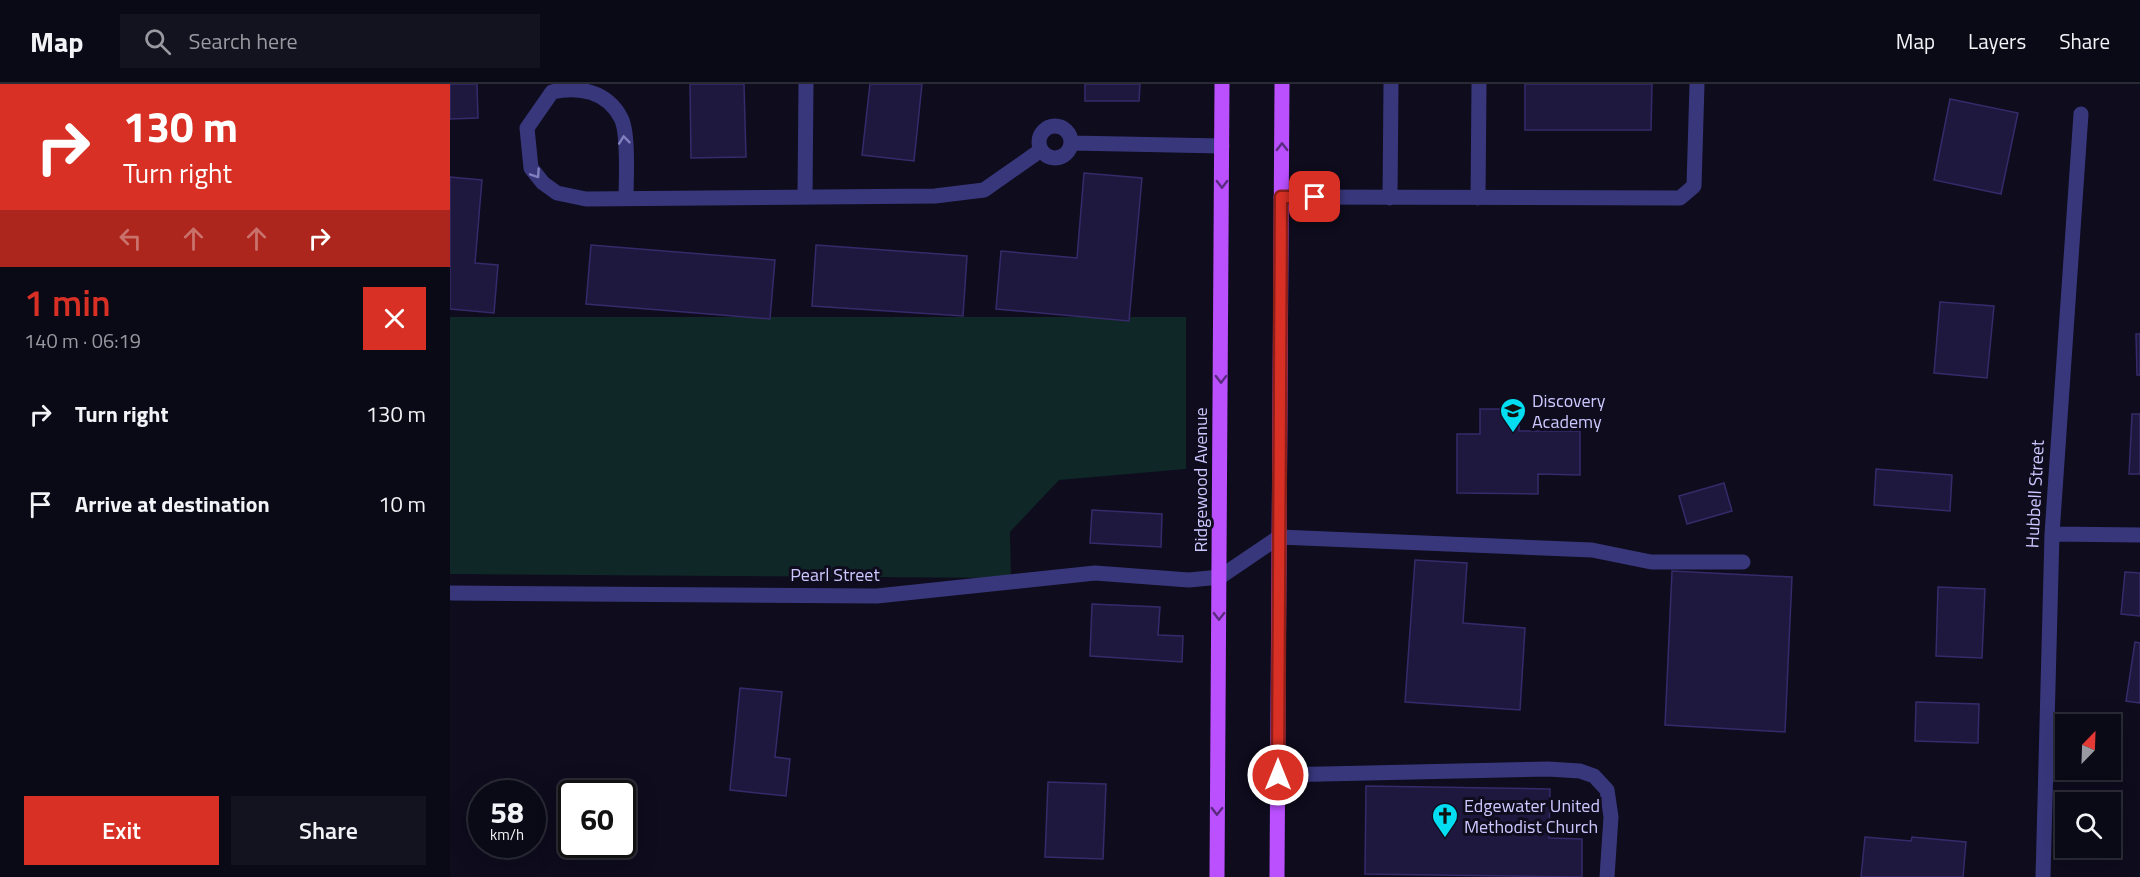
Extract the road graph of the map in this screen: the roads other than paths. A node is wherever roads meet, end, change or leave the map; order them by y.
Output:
1 (806, 84) edge
2 (1222, 84) edge
3 (1282, 84) edge
4 (1391, 84) edge
5 (1479, 84) edge
6 (1697, 84) edge
7 (2082, 114) dead end
8 (1071, 143) junction
9 (1222, 146) junction
10 (1041, 150) junction
11 (805, 197) junction
12 (1281, 197) junction
13 (626, 198) junction
14 (1390, 198) junction
15 (1478, 198) junction
16 (2052, 534) junction
17 (2140, 535) edge
18 (1279, 537) junction
19 (1743, 562) dead end
20 (1220, 577) junction
21 (450, 593) edge
22 (1278, 775) junction
23 (1217, 877) edge
24 (1277, 877) edge
25 (1607, 877) edge
26 (2043, 877) edge

1 - 11 street
2 - 9 main road, Ridgewood Avenue
12 -> 3 main road
4 - 14 street
5 - 15 street
6 - 15 street
7 - 16 street, Hubbell Street
8 - 9 street
8 - 10 street
8 - 10 street
9 -> 20 main road, Ridgewood Avenue
10 - 11 street
11 - 13 street
12 - 14 street
12 - 18 main road
13 -> 13 street
14 - 15 street
16 - 17 street
16 - 26 street, Hubbell Street
18 - 19 street
18 - 20 street
18 - 22 main road
20 - 21 street, Pearl Street
20 -> 23 main road, Ridgewood Avenue
22 - 24 main road
22 - 25 street

